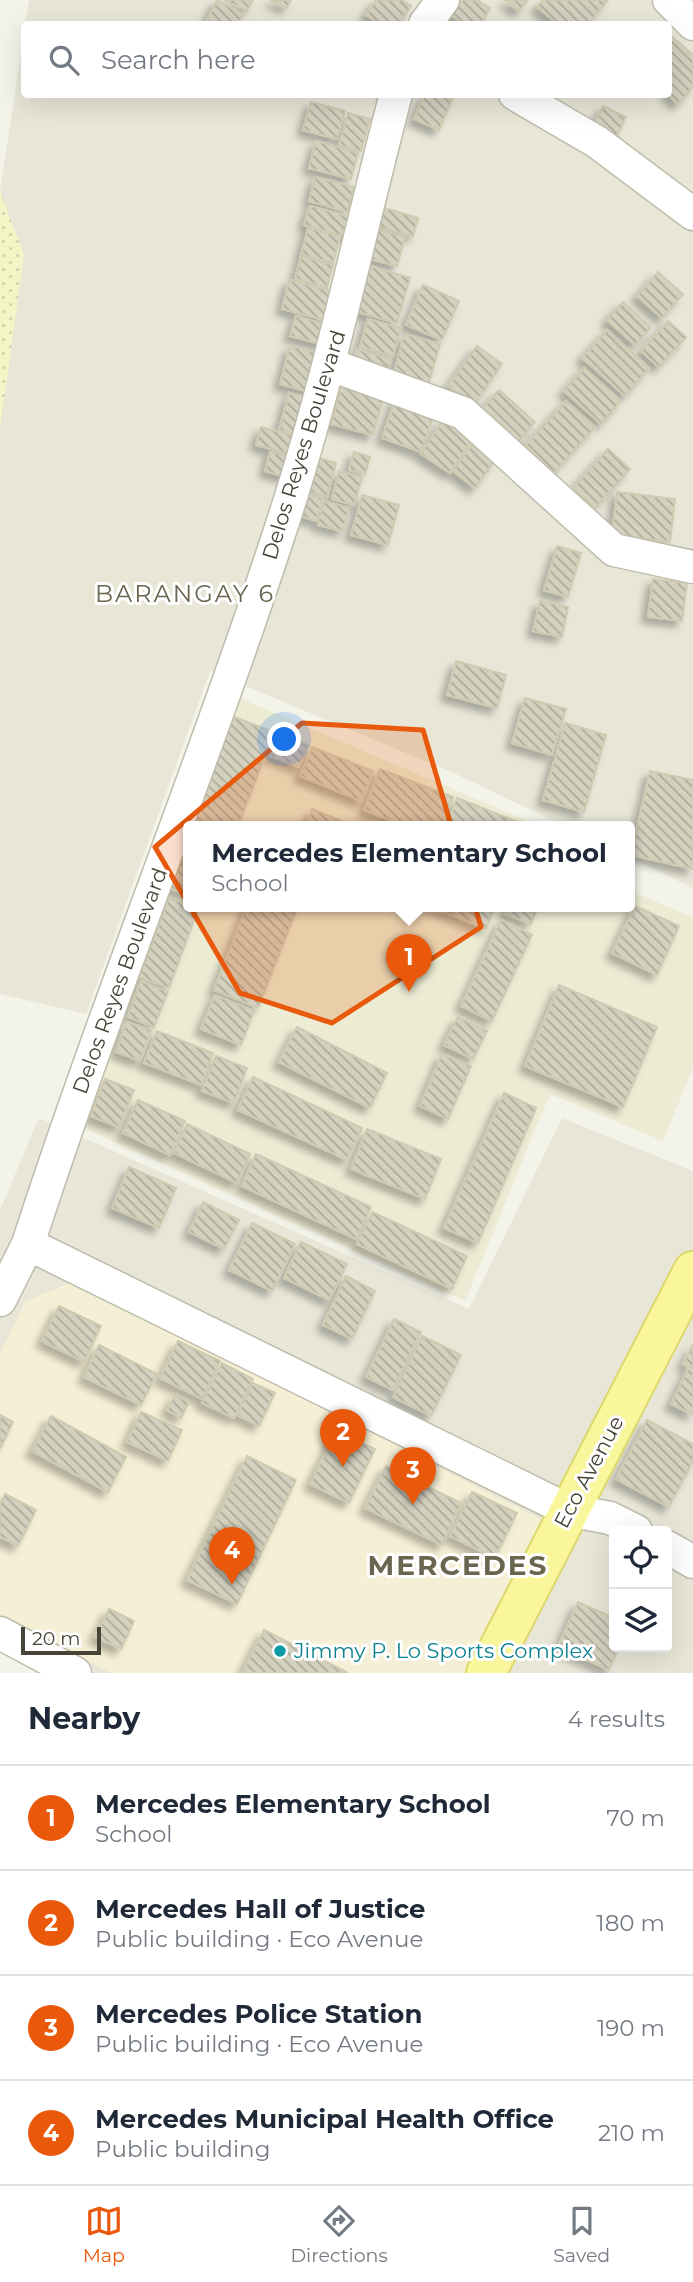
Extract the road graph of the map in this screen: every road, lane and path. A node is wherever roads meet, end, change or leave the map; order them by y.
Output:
1 (443, 0) edge
2 (669, 0) edge
3 (427, 21) edge
4 (693, 24) edge
5 (395, 98) edge
6 (522, 98) edge
7 (693, 214) edge
8 (331, 365) junction
9 (693, 567) edge
10 (28, 1244) junction
11 (693, 1271) edge
12 (0, 1300) edge
13 (568, 1510) junction
14 (626, 1526) edge
15 (672, 1550) edge
16 (693, 1562) edge
17 (0, 1633) edge
18 (75, 1673) edge
19 (486, 1673) edge

1 - 3 street
2 - 4 street
5 - 8 street, Delos Reyes Boulevard
6 - 7 street
8 - 9 street
8 - 10 street, Delos Reyes Boulevard
10 - 12 street, Delos Reyes Boulevard
10 - 13 street
11 - 13 main road, Eco Avenue
13 - 14 street
13 - 19 main road, Eco Avenue
15 - 16 street
17 - 18 street

